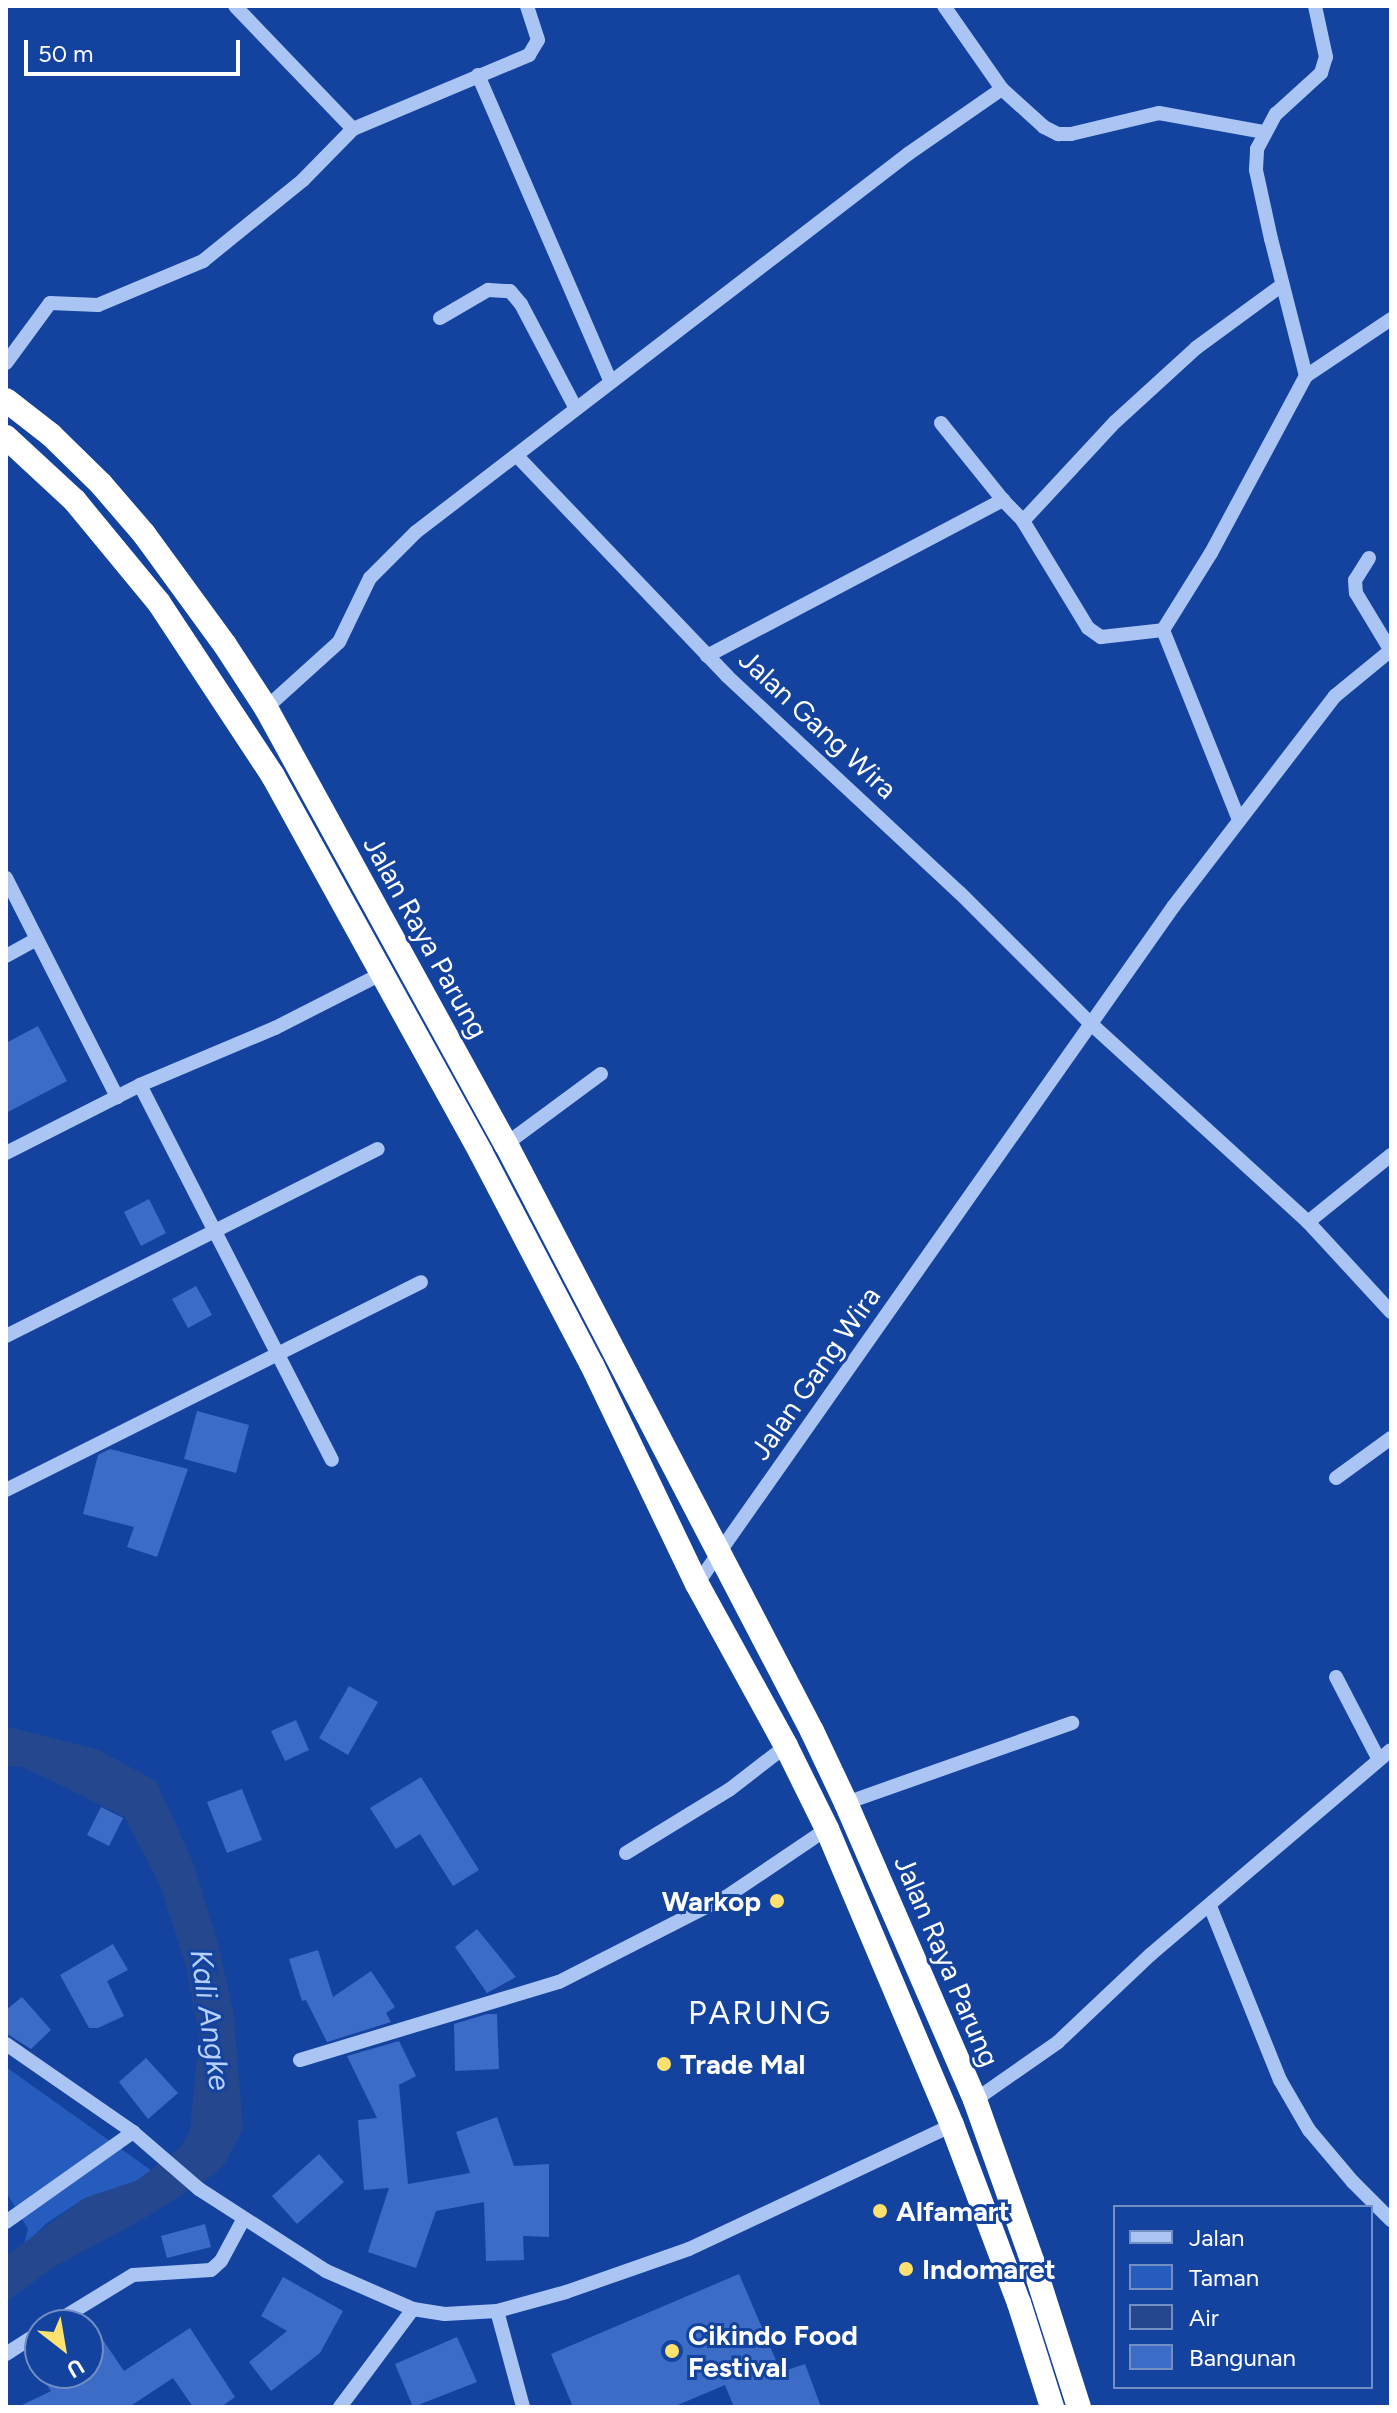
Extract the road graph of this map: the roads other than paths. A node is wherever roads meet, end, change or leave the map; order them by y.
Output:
1 (235, 6) edge
2 (527, 6) edge
3 (944, 6) edge
4 (1315, 6) edge
5 (478, 75) junction
6 (1002, 89) junction
7 (353, 129) junction
8 (1264, 132) junction
9 (1282, 285) junction
10 (440, 318) dead end
11 (1391, 319) edge
12 (6, 363) edge
13 (1306, 376) junction
14 (610, 380) junction
15 (6, 400) edge
16 (575, 407) junction
17 (941, 423) dead end
18 (6, 437) edge
19 (518, 457) junction
20 (1003, 500) junction
21 (1023, 521) junction
22 (1369, 558) dead end
23 (1163, 630) junction
24 (225, 645) junction
25 (1391, 650) edge
26 (707, 656) junction
27 (201, 667) junction
28 (266, 708) junction
29 (1239, 820) junction
30 (6, 878) edge
31 (37, 939) junction
32 (6, 956) edge
33 (381, 974) junction
34 (1089, 1022) junction
35 (601, 1074) dead end
36 (140, 1085) junction
37 (117, 1097) junction
38 (506, 1144) junction
39 (378, 1149) dead end
40 (6, 1153) edge
41 (1391, 1155) edge
42 (1308, 1222) junction
43 (215, 1231) junction
44 (421, 1282) dead end
45 (1391, 1312) edge
46 (6, 1336) edge
47 (278, 1354) junction
48 (1391, 1438) edge
49 (332, 1460) dead end
50 (1336, 1478) dead end
51 (6, 1490) edge
52 (719, 1555) junction
53 (697, 1584) junction
54 (1336, 1677) dead end
55 (1072, 1723) dead end
56 (786, 1746) junction
57 (1385, 1754) edge
58 (846, 1803) junction
59 (827, 1829) junction
60 (626, 1853) dead end
61 (1210, 1906) junction
62 (6, 2044) edge
63 (300, 2060) dead end
64 (975, 2100) junction
65 (952, 2125) junction
66 (133, 2132) junction
67 (243, 2220) junction
68 (1391, 2220) edge
69 (6, 2222) edge
70 (77, 2309) edge
71 (413, 2309) junction
72 (497, 2311) junction
73 (24, 2342) edge
74 (6, 2354) edge
75 (340, 2407) edge
76 (523, 2407) edge
77 (1052, 2407) edge
78 (1079, 2407) edge

1 - 7 street
2 - 5 street
3 - 6 street
4 - 8 street
5 - 7 street
5 - 14 street
6 - 8 street
6 - 14 street
7 - 12 street
8 - 9 street
9 - 13 street
9 - 21 street
10 - 16 street
11 - 13 street
13 - 23 street
14 - 16 street
15 - 24 highway, Jalan Raya Parung
16 - 19 street
17 - 20 street
18 - 27 highway, Jalan Raya Parung
19 - 26 street, Jalan Gang Wira
19 - 28 street
20 - 21 street
20 - 26 street
21 - 23 street
22 - 25 street
23 - 29 street
24 - 27 highway
24 - 28 highway, Jalan Raya Parung
25 - 29 street, Jalan Gang Wira
26 - 34 street, Jalan Gang Wira
27 - 33 highway, Jalan Raya Parung
28 - 38 highway, Jalan Raya Parung
29 - 34 street, Jalan Gang Wira
30 - 31 street
31 - 32 street
31 - 37 street
33 - 36 street
33 - 53 highway, Jalan Raya Parung
34 - 42 street, Jalan Gang Wira
34 - 52 street, Jalan Gang Wira
35 - 38 street
36 - 37 street
36 - 43 street
37 - 40 street
38 - 52 highway, Jalan Raya Parung
39 - 43 street
41 - 42 street
42 - 45 street, Jalan Gang Wira
43 - 46 street
43 - 47 street
44 - 47 street
47 - 49 street
47 - 51 street
48 - 50 street
52 - 53 street
52 - 58 highway, Jalan Raya Parung
53 - 56 highway, Jalan Raya Parung
54 - 57 street
55 - 58 street
56 - 59 highway, Jalan Raya Parung
56 - 60 street
57 - 61 street
58 - 64 highway, Jalan Raya Parung
59 - 63 street
59 - 65 highway, Jalan Raya Parung
61 - 64 street
61 - 68 street
62 - 66 street
64 - 78 highway, Jalan Raya Parung
65 - 72 street
65 - 77 highway, Jalan Raya Parung
66 - 67 street
66 - 69 street
67 - 70 street
67 - 71 street
71 - 72 street
71 - 75 street
72 - 76 street
73 - 74 street

